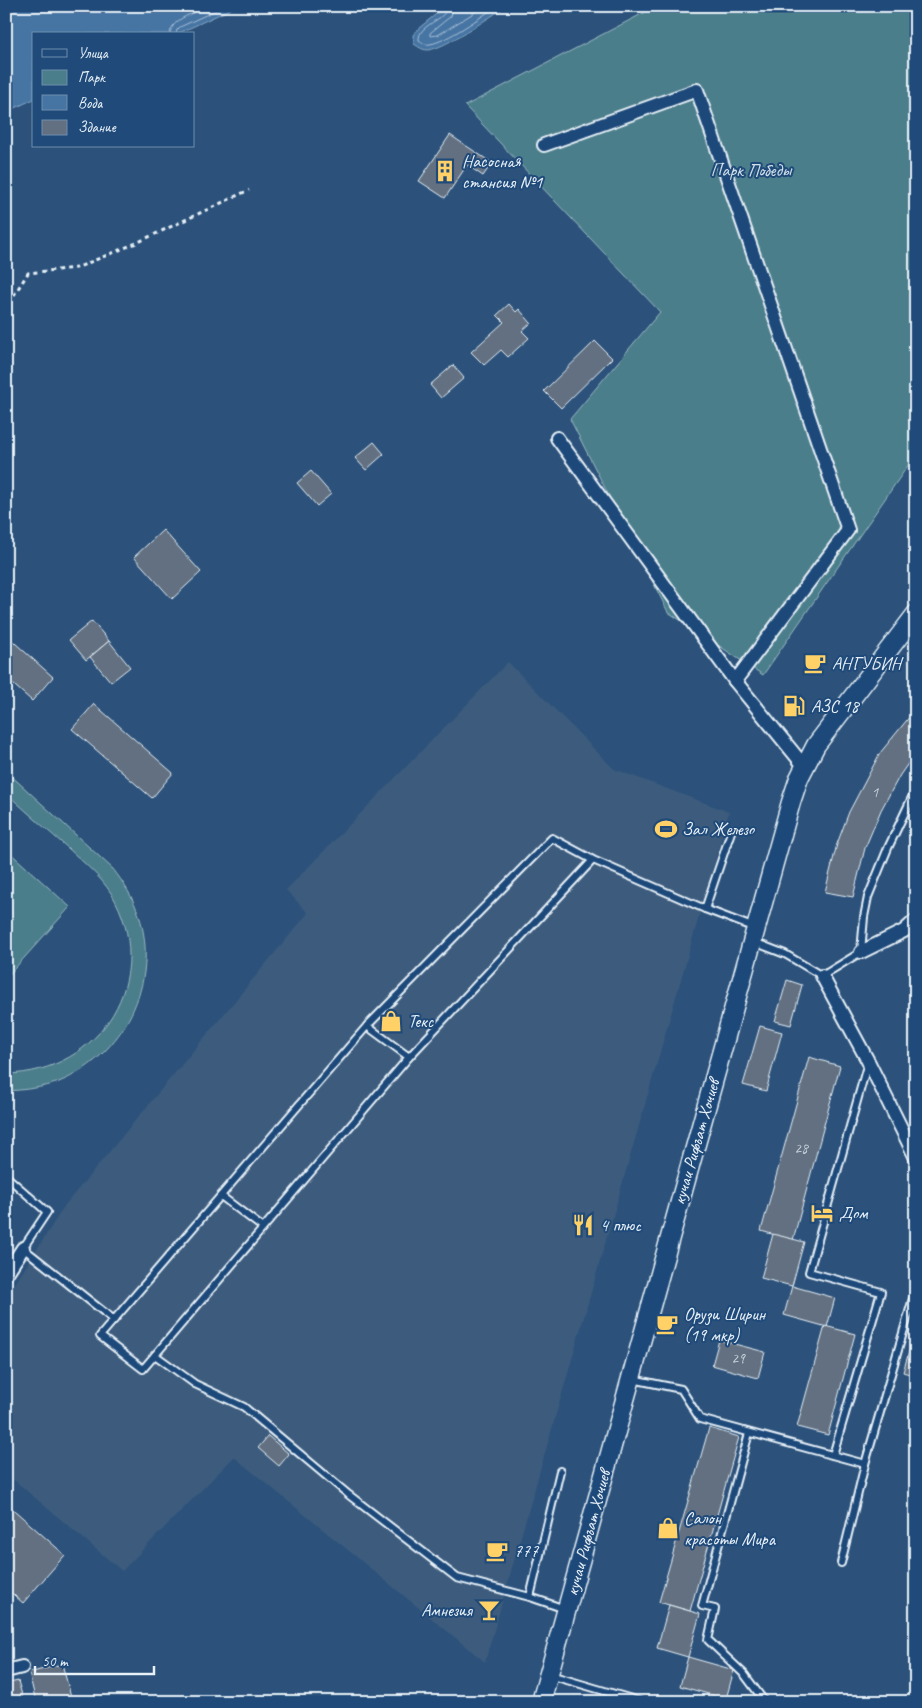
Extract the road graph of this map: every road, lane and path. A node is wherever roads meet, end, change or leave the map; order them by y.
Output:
1 (544, 145) dead end
2 (249, 190) dead end
3 (6, 298) edge
4 (557, 438) dead end
5 (916, 614) edge
6 (735, 681) junction
7 (805, 767) junction
8 (916, 789) edge
9 (732, 829) dead end
10 (593, 860) junction
11 (705, 909) junction
12 (916, 920) edge
13 (754, 935) junction
14 (861, 952) junction
15 (822, 976) junction
16 (367, 1026) junction
17 (409, 1057) junction
18 (868, 1061) junction
19 (916, 1158) edge
20 (6, 1176) edge
21 (221, 1196) junction
22 (262, 1227) junction
23 (23, 1248) junction
24 (6, 1274) edge
25 (916, 1288) edge
26 (114, 1320) junction
27 (155, 1355) junction
28 (630, 1378) junction
29 (750, 1433) junction
30 (833, 1455) junction
31 (865, 1464) junction
32 (560, 1471) dead end
33 (841, 1563) dead end
34 (530, 1598) junction
35 (567, 1610) junction
36 (22, 1667) dead end
37 (6, 1671) edge
38 (548, 1675) junction
39 (541, 1702) edge
40 (642, 1702) edge
41 (761, 1702) edge

1 - 6 street
2 - 3 path
4 - 6 street
5 - 7 main road, кучаи Рифъат Хочиев
6 - 7 street
7 - 13 main road, кучаи Рифъат Хочиев
8 - 14 lane
9 - 11 lane
10 - 11 lane
10 - 16 lane
10 - 17 lane
11 - 13 lane
12 - 14 street
13 - 15 lane
13 - 28 main road, кучаи Рифъат Хочиев
14 - 15 lane
15 - 18 street
16 - 17 lane
16 - 21 lane
17 - 22 lane
18 - 19 street
18 - 30 lane
20 - 23 lane
21 - 22 lane
21 - 26 lane
22 - 27 lane
23 - 24 street
23 - 26 lane
25 - 31 lane
26 - 27 lane
27 - 34 lane
28 - 29 lane
28 - 35 main road, кучаи Рифъат Хочиев
29 - 30 lane
29 - 41 lane
30 - 31 lane
31 - 33 lane
32 - 34 lane
34 - 35 lane
35 - 38 main road, кучаи Рифъат Хочиев
36 - 37 street
38 - 39 main road, кучаи Рифъат Хочиев
38 - 40 lane

